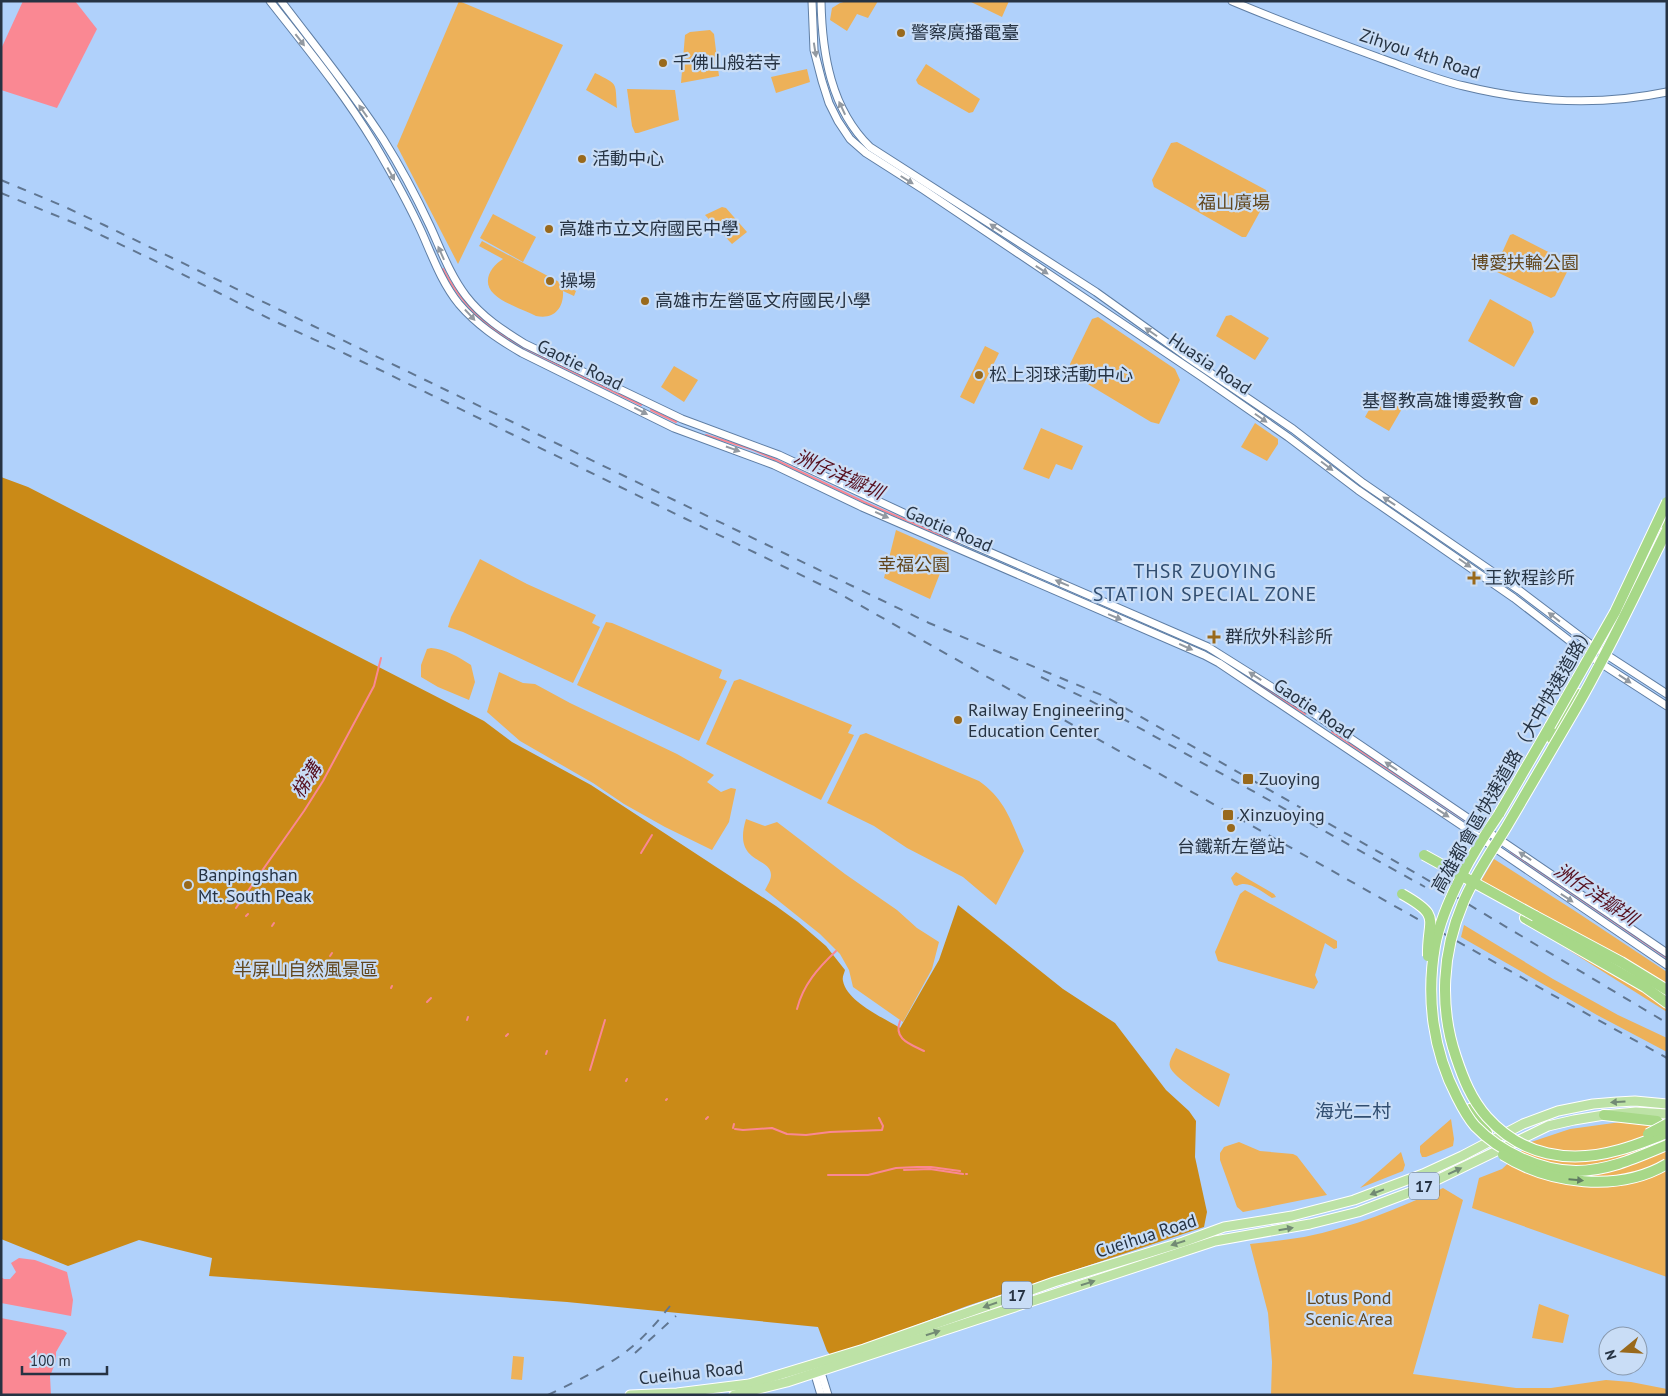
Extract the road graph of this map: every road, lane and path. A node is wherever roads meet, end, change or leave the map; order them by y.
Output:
1 (270, 1) edge
2 (281, 1) edge
3 (812, 1) edge
4 (822, 1) edge
5 (1232, 1) edge
6 (1667, 92) edge
7 (1667, 502) edge
8 (1667, 515) edge
9 (1667, 530) edge
10 (1600, 657) junction
11 (1667, 694) edge
12 (1667, 706) edge
13 (1550, 726) junction
14 (1499, 814) junction
15 (1480, 869) junction
16 (1402, 894) dead end
17 (1535, 916) junction
18 (1667, 953) edge
19 (1667, 965) edge
20 (1667, 990) edge
21 (1667, 996) edge
22 (1667, 1003) edge
23 (1431, 1006) junction
24 (1450, 1038) junction
25 (1667, 1104) edge
26 (1667, 1114) edge
27 (1604, 1115) junction
28 (1667, 1124) edge
29 (1475, 1126) junction
30 (1667, 1133) edge
31 (1492, 1140) junction
32 (1667, 1145) edge
33 (1501, 1148) junction
34 (1604, 1153) junction
35 (1667, 1164) edge
36 (816, 1368) junction
37 (630, 1395) edge
38 (734, 1395) edge
39 (821, 1395) edge
40 (828, 1395) edge

1 -> 19 street, Gaotie Road
18 -> 2 street, Gaotie Road
3 -> 10 street, Huasia Road
10 -> 4 street, Huasia Road
5 - 6 street, Zihyou 4th Road
7 - 13 highway, 高雄都會區快速道路（大中快速道路）, bridge
8 - 13 highway, bridge
9 - 15 highway, 高雄都會區快速道路（大中快速道路）, bridge
10 - 11 street, Huasia Road
10 -> 12 street, Huasia Road
10 - 15 highway, bridge
13 - 14 highway, 高雄都會區快速道路（大中快速道路）
14 - 23 highway, 高雄都會區快速道路（大中快速道路）, bridge
14 - 31 highway, bridge
15 - 24 highway, 高雄都會區快速道路（大中快速道路）, bridge
16 - 23 highway, bridge
17 - 20 highway
17 - 21 highway
17 - 22 highway, bridge
23 - 29 highway, 高雄都會區快速道路（大中快速道路）, bridge
24 - 27 highway, bridge
24 - 34 highway, 高雄都會區快速道路（大中快速道路）, bridge
25 -> 31 main road, Cueihua Road / 17
26 - 27 main road, Cueihua Road / 17
27 - 33 main road, Cueihua Road / 17
28 - 34 highway, bridge
29 - 32 highway, 高雄都會區快速道路（大中快速道路）, bridge
29 -> 35 highway, bridge
30 - 34 highway, 高雄都會區快速道路（大中快速道路）, bridge
31 - 33 highway
31 -> 36 main road, Cueihua Road / 17
36 -> 33 main road, Cueihua Road / 17
36 - 37 main road, Cueihua Road / 17
36 - 38 main road, Cueihua Road / 17
36 - 39 street
36 - 40 street

